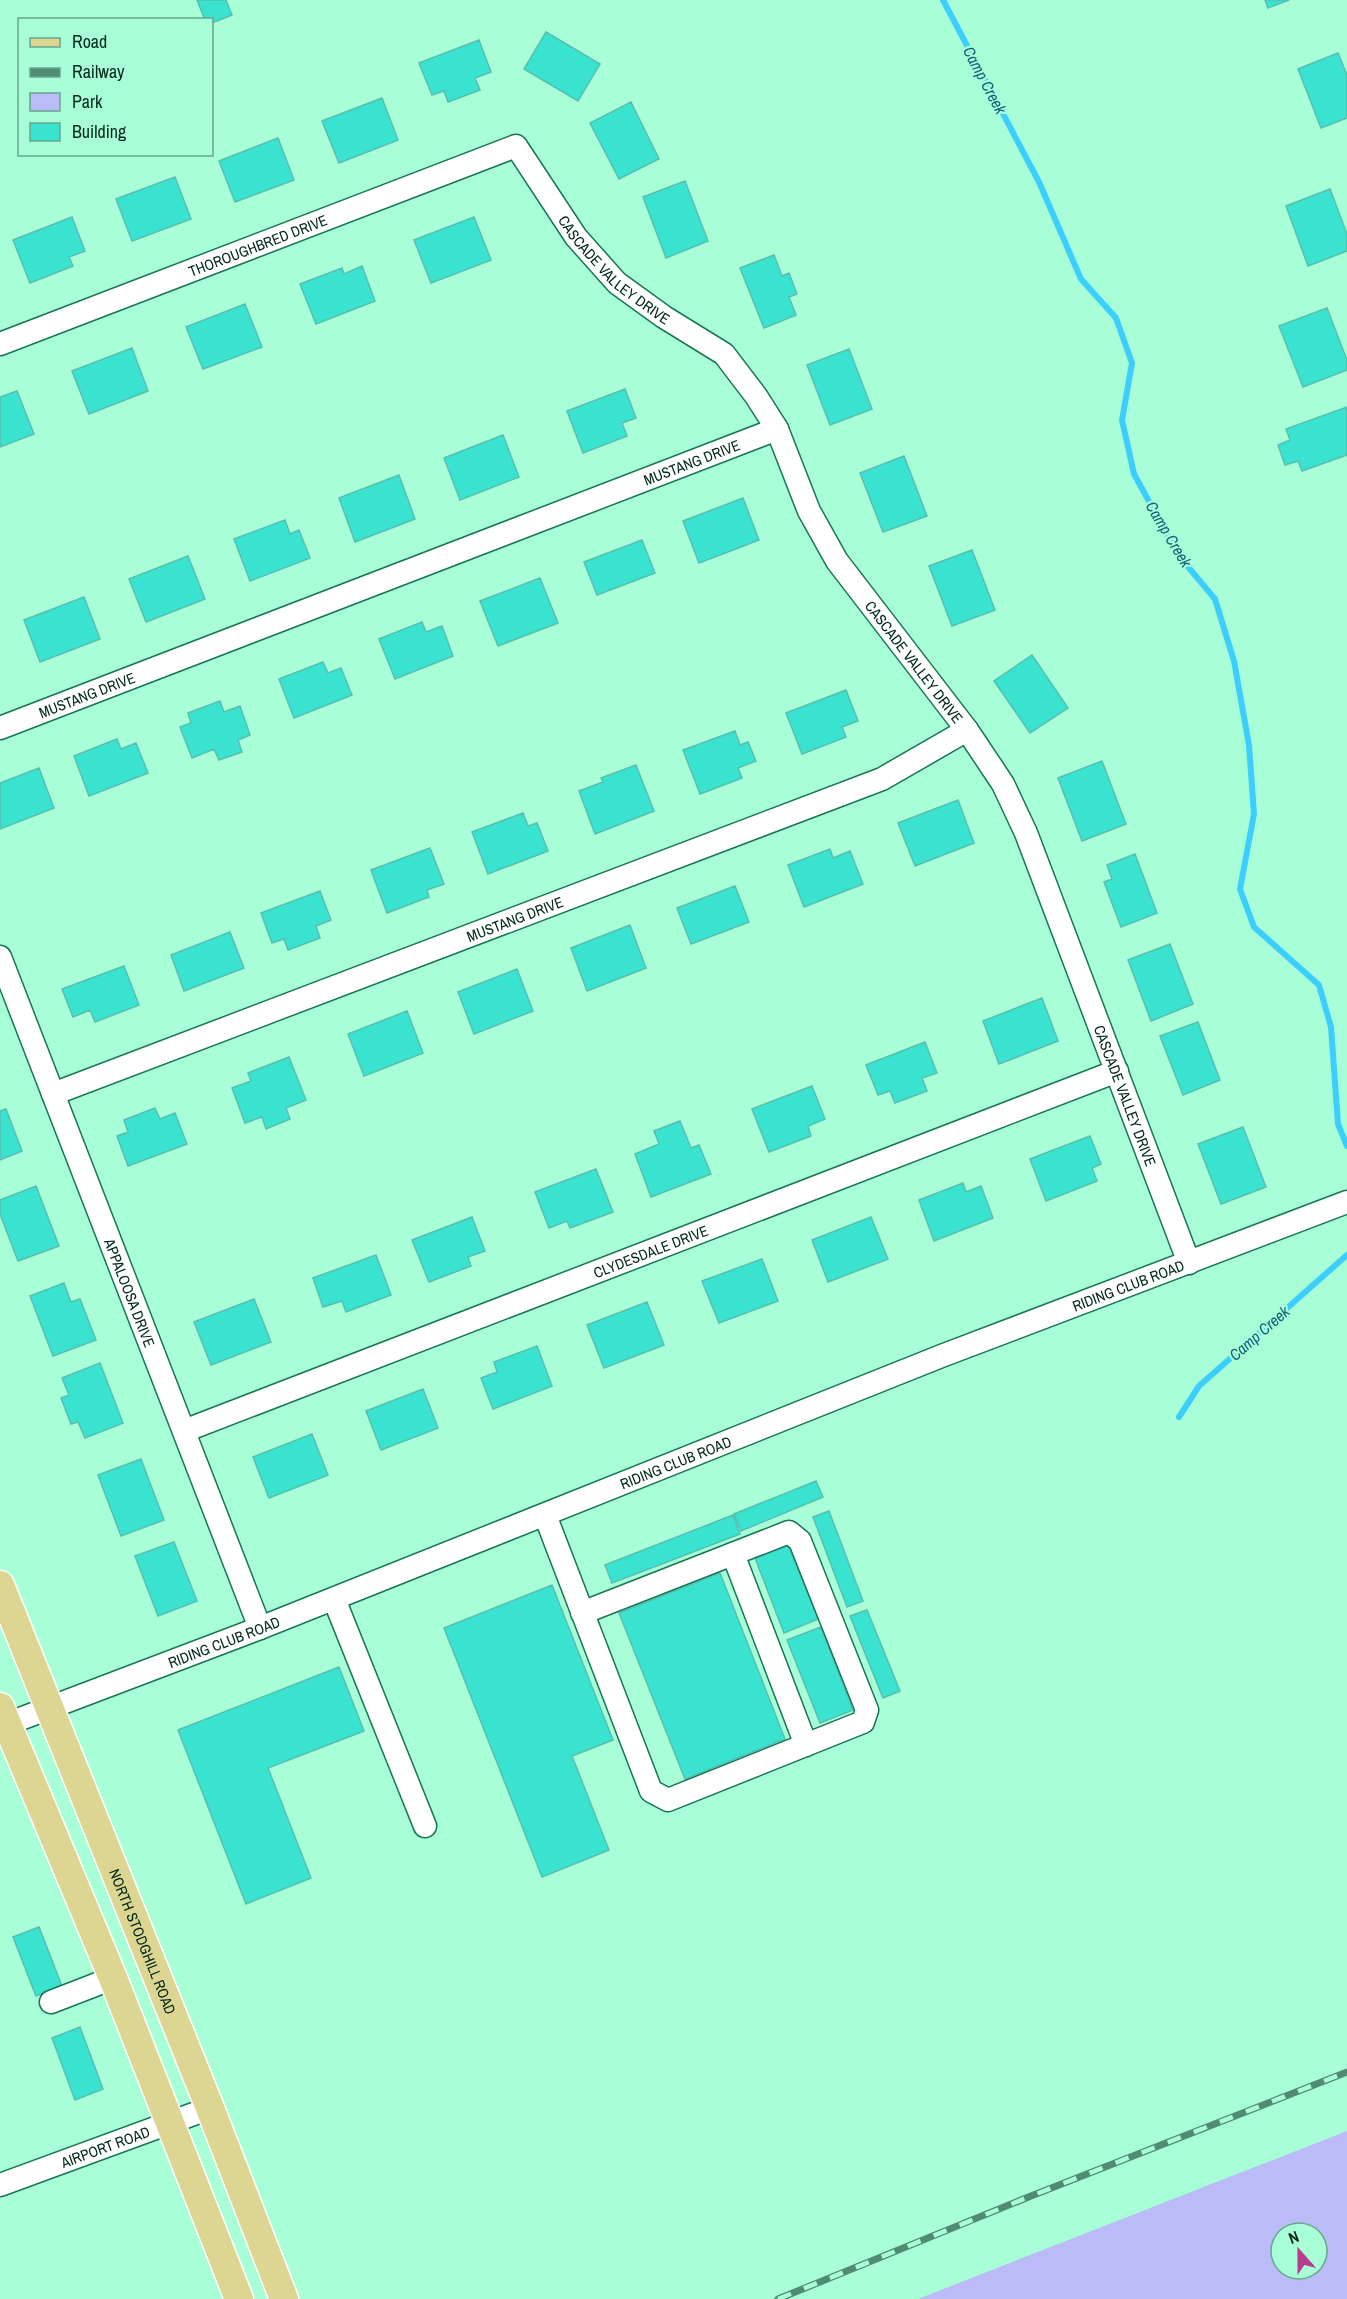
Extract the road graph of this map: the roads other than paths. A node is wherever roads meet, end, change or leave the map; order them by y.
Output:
1 (516, 146) joint
2 (0, 344) edge
3 (777, 429) junction
4 (0, 728) edge
5 (968, 730) junction
6 (0, 957) edge
7 (1117, 1071) junction
8 (53, 1094) junction
9 (1347, 1202) edge
10 (1190, 1263) junction
11 (184, 1431) junction
12 (544, 1515) junction
13 (734, 1554) junction
14 (0, 1585) edge
15 (334, 1599) junction
16 (582, 1613) junction
17 (260, 1628) junction
18 (49, 1709) junction
19 (4, 1716) edge
20 (807, 1745) junction
21 (425, 1826) dead end
22 (113, 1978) junction
23 (51, 2002) dead end
24 (210, 2108) junction
25 (170, 2123) junction
26 (0, 2185) edge
27 (239, 2299) edge
28 (284, 2299) edge

1 - 2 street, THOROUGHBRED DRIVE
1 - 3 street, CASCADE VALLEY DRIVE
3 - 4 street, MUSTANG DRIVE
3 - 5 street, CASCADE VALLEY DRIVE
5 - 7 street, CASCADE VALLEY DRIVE
5 - 8 street, MUSTANG DRIVE
6 - 8 street, APPALOOSA DRIVE
7 - 10 street, CASCADE VALLEY DRIVE
7 - 11 street, CLYDESDALE DRIVE
8 - 11 street, APPALOOSA DRIVE
9 - 10 street, RIDING CLUB ROAD
10 - 12 street, RIDING CLUB ROAD
11 - 17 street, APPALOOSA DRIVE
12 - 15 street, RIDING CLUB ROAD
12 - 16 street
13 - 16 street
13 - 20 street
13 - 20 street
14 - 18 main road, NORTH STODGHILL ROAD
15 - 17 street, RIDING CLUB ROAD
15 - 21 street
16 - 20 street
17 - 18 street, RIDING CLUB ROAD
18 - 19 street, RIDING CLUB ROAD
18 - 24 main road, NORTH STODGHILL ROAD
19 - 22 main road
22 - 23 street
22 - 25 main road
24 - 25 street, AIRPORT ROAD
24 - 28 main road, NORTH STODGHILL ROAD
25 - 26 street, AIRPORT ROAD
25 - 27 main road

